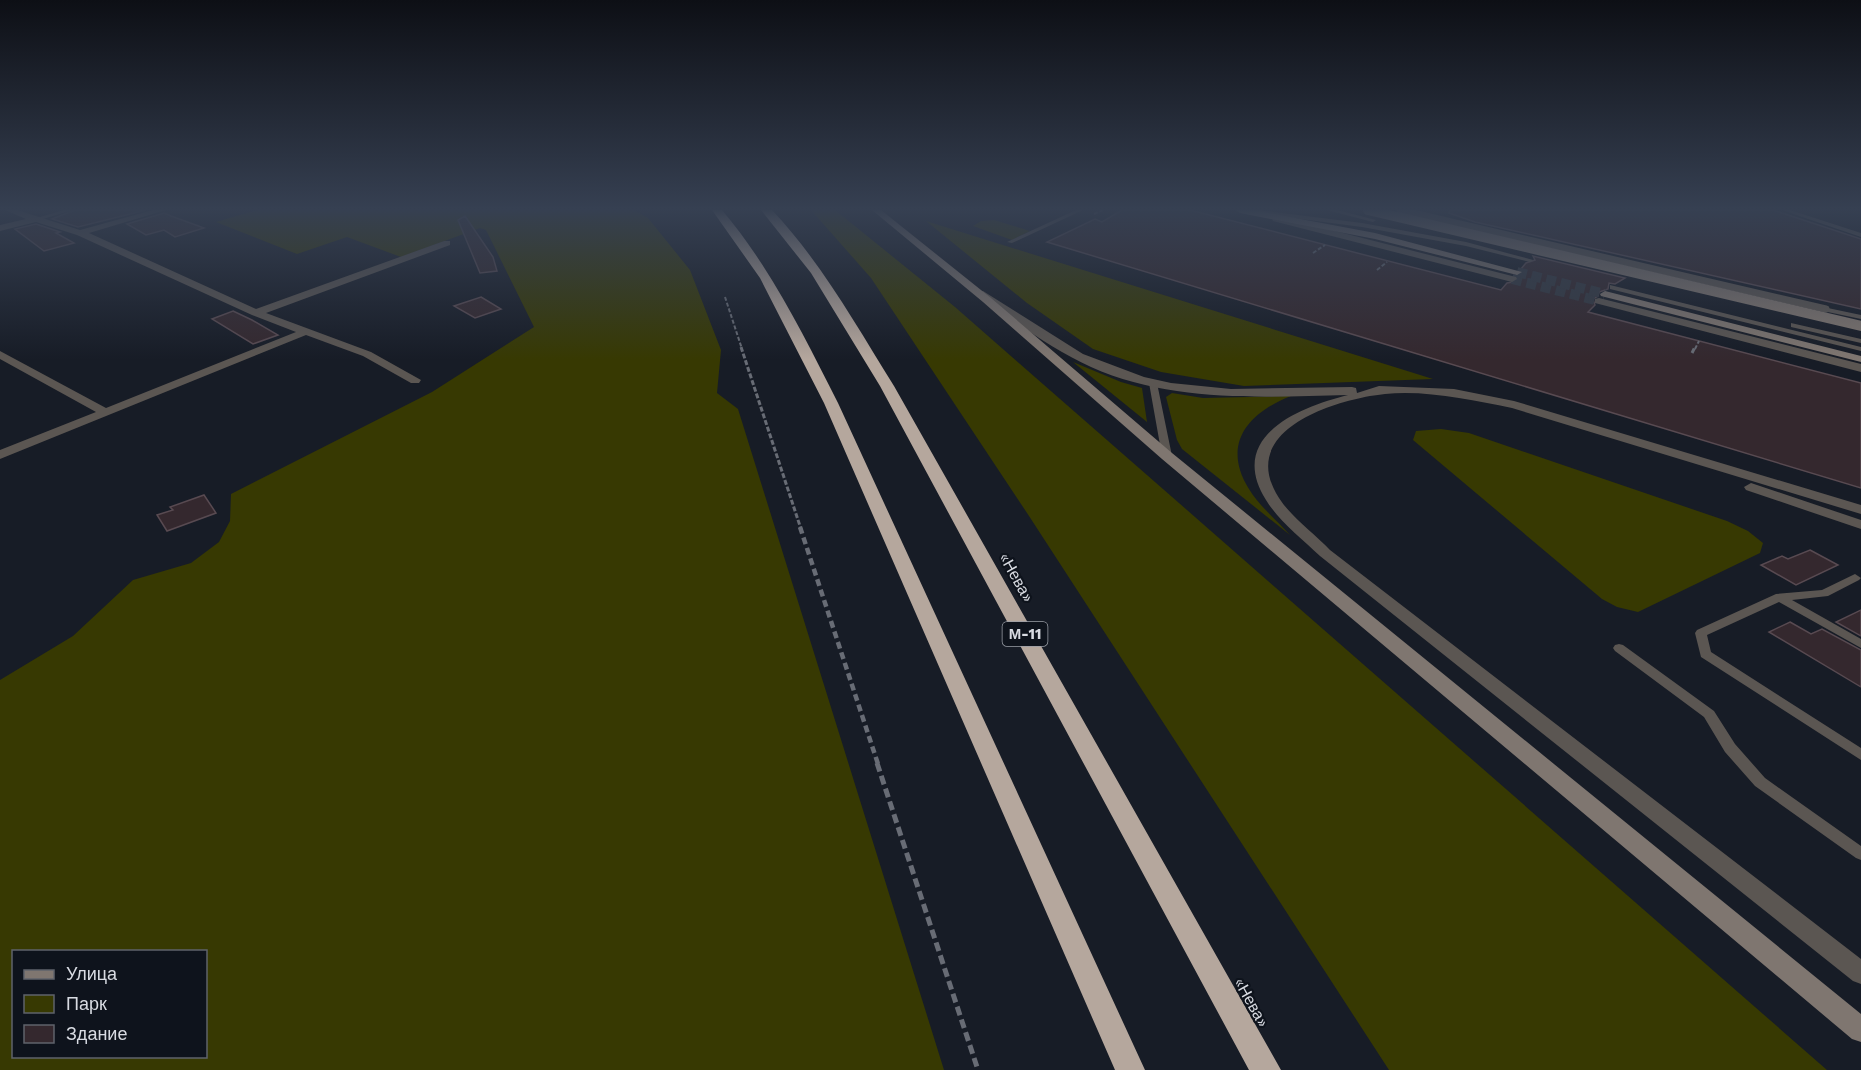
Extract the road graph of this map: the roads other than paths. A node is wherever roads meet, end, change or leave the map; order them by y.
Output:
1 (139, 260) edge
2 (401, 260) edge
3 (754, 260) edge
4 (807, 260) edge
5 (941, 260) edge
6 (1447, 260) edge
7 (1518, 260) edge
8 (1520, 260) tunnel mouth
9 (1580, 260) edge
10 (1615, 260) edge
11 (1514, 276) tunnel mouth
12 (976, 289) junction
13 (1609, 291) junction
14 (256, 313) junction
15 (1861, 317) edge
16 (1861, 326) edge
17 (305, 332) junction
18 (1861, 341) edge
19 (1861, 349) edge
20 (0, 354) edge
21 (1861, 359) edge
22 (1861, 368) edge
23 (415, 380) dead end
24 (1153, 383) junction
25 (1387, 390) junction
26 (107, 413) junction
27 (1608, 433) junction
28 (0, 455) edge
29 (1167, 456) junction
30 (1861, 510) edge
31 (1861, 525) edge
32 (1855, 578) dead end
33 (1780, 597) junction
34 (1861, 644) edge
35 (1619, 648) dead end
36 (1861, 755) edge
37 (1861, 854) edge
38 (1861, 973) edge
39 (1861, 1030) edge
40 (1130, 1070) edge
41 (1266, 1070) edge

1 - 14 street
2 - 14 street
3 - 40 highway
4 - 41 highway, «Нева» / М-11
5 - 12 street
6 - 11 street
7 - 8 lane
9 - 16 street, bridge
10 - 15 lane, bridge
12 - 24 street
12 - 29 street
13 - 18 lane
13 - 19 lane
13 - 21 street
13 - 22 street
14 - 17 street
17 - 23 street
17 - 26 street
20 - 26 street
24 - 25 street
24 - 29 lane
25 - 27 street
25 - 38 street
26 - 28 street
27 - 30 street
27 - 31 street
29 - 39 street
32 - 33 lane
33 - 34 lane
33 - 36 lane
35 - 37 lane

